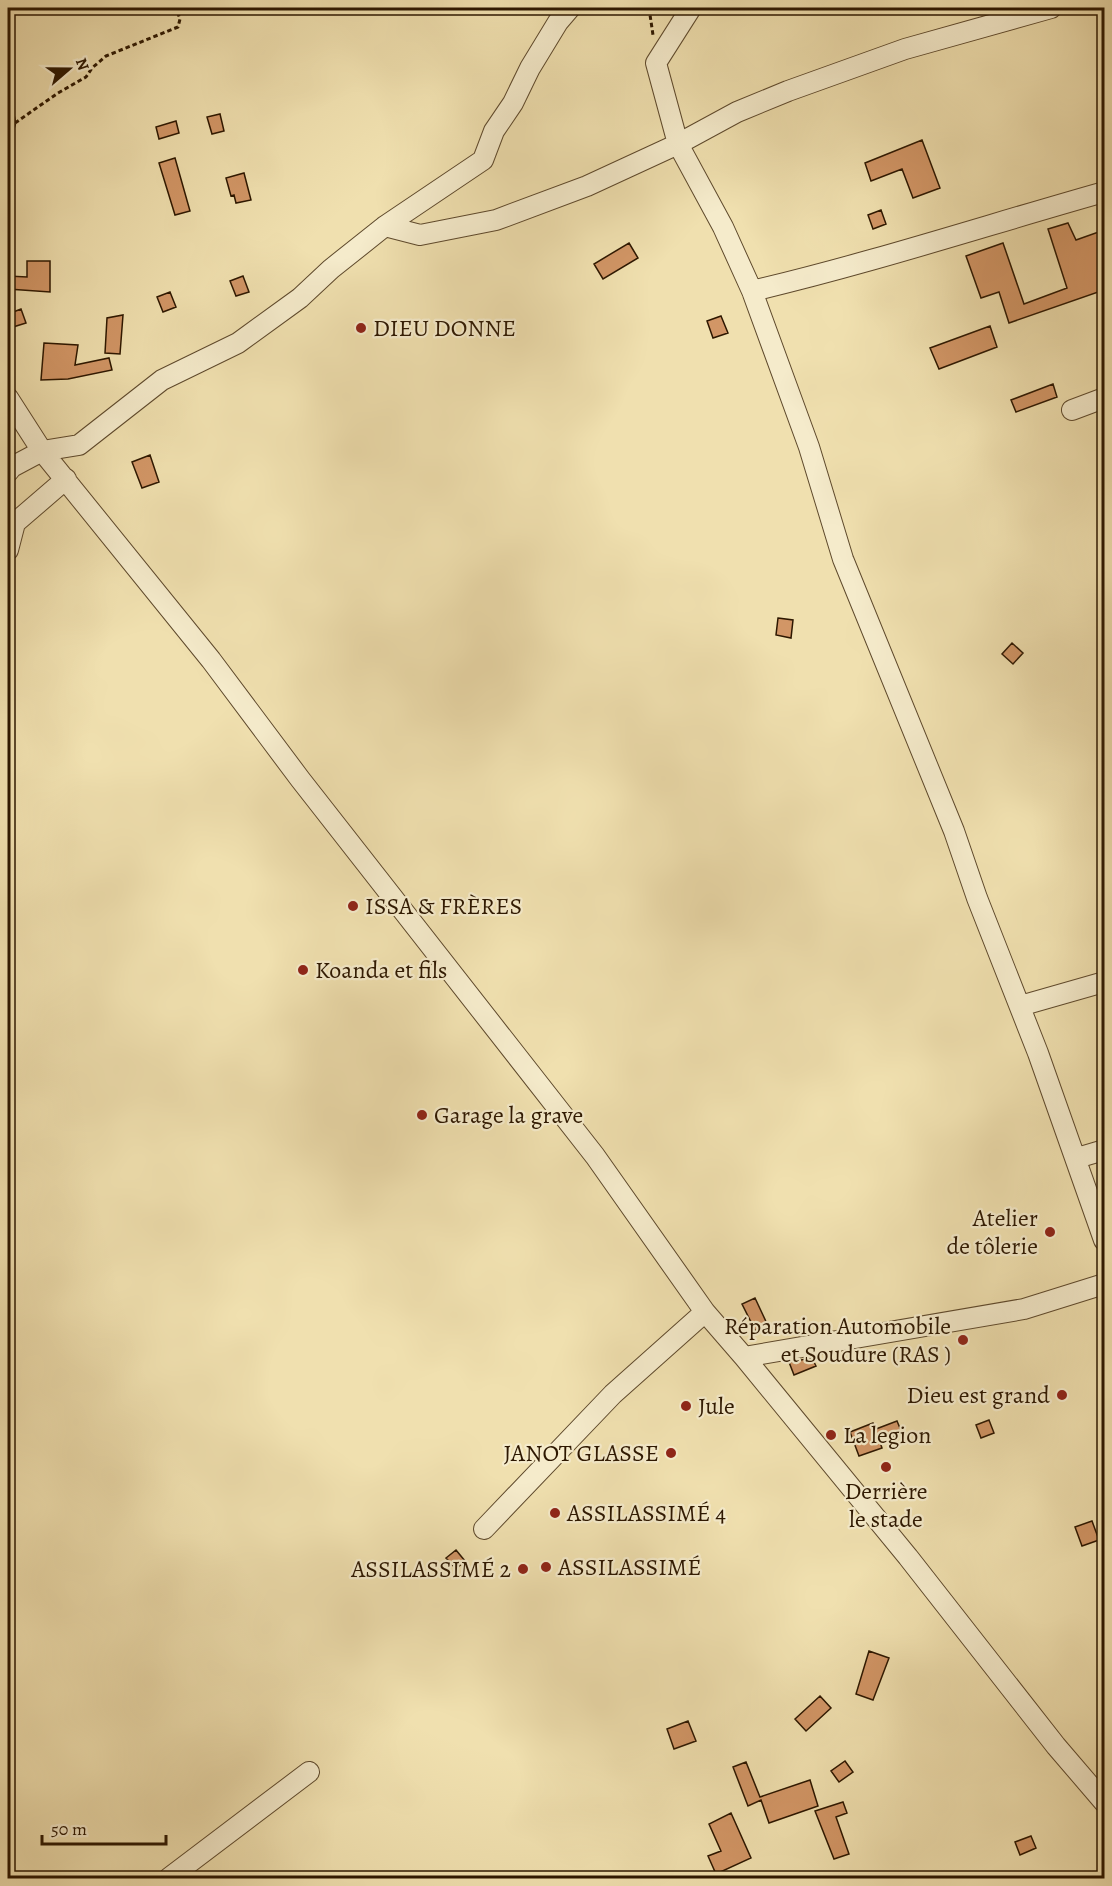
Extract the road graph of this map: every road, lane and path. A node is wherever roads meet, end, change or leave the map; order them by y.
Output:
1 (176, 8) edge
2 (570, 8) edge
3 (691, 8) edge
4 (1052, 8) edge
5 (8, 87) edge
6 (15, 123) junction
7 (678, 144) junction
8 (8, 146) edge
9 (1104, 192) edge
10 (385, 226) junction
11 (752, 291) junction
12 (8, 398) edge
13 (1104, 398) edge
14 (1072, 410) dead end
15 (42, 451) junction
16 (8, 472) edge
17 (66, 479) junction
18 (8, 550) edge
19 (1104, 982) edge
20 (1020, 1006) junction
21 (1104, 1150) edge
22 (1077, 1158) junction
23 (1104, 1240) edge
24 (1104, 1284) edge
25 (705, 1312) junction
26 (744, 1357) junction
27 (484, 1528) dead end
28 (309, 1772) dead end
29 (1104, 1802) edge
30 (169, 1878) edge

1 - 6 path
2 - 10 street
3 - 7 street
4 - 7 street
5 - 6 path
6 - 8 path
7 - 10 street
7 - 11 street
9 - 11 street
10 - 15 street
11 - 20 street
12 - 15 street
13 - 14 street
15 - 16 street
15 - 17 street
17 - 18 street
17 - 25 street
19 - 20 street
20 - 22 street
21 - 22 street
22 - 23 street
24 - 26 street
25 - 26 street
25 - 27 street
26 - 29 street
28 - 30 street

